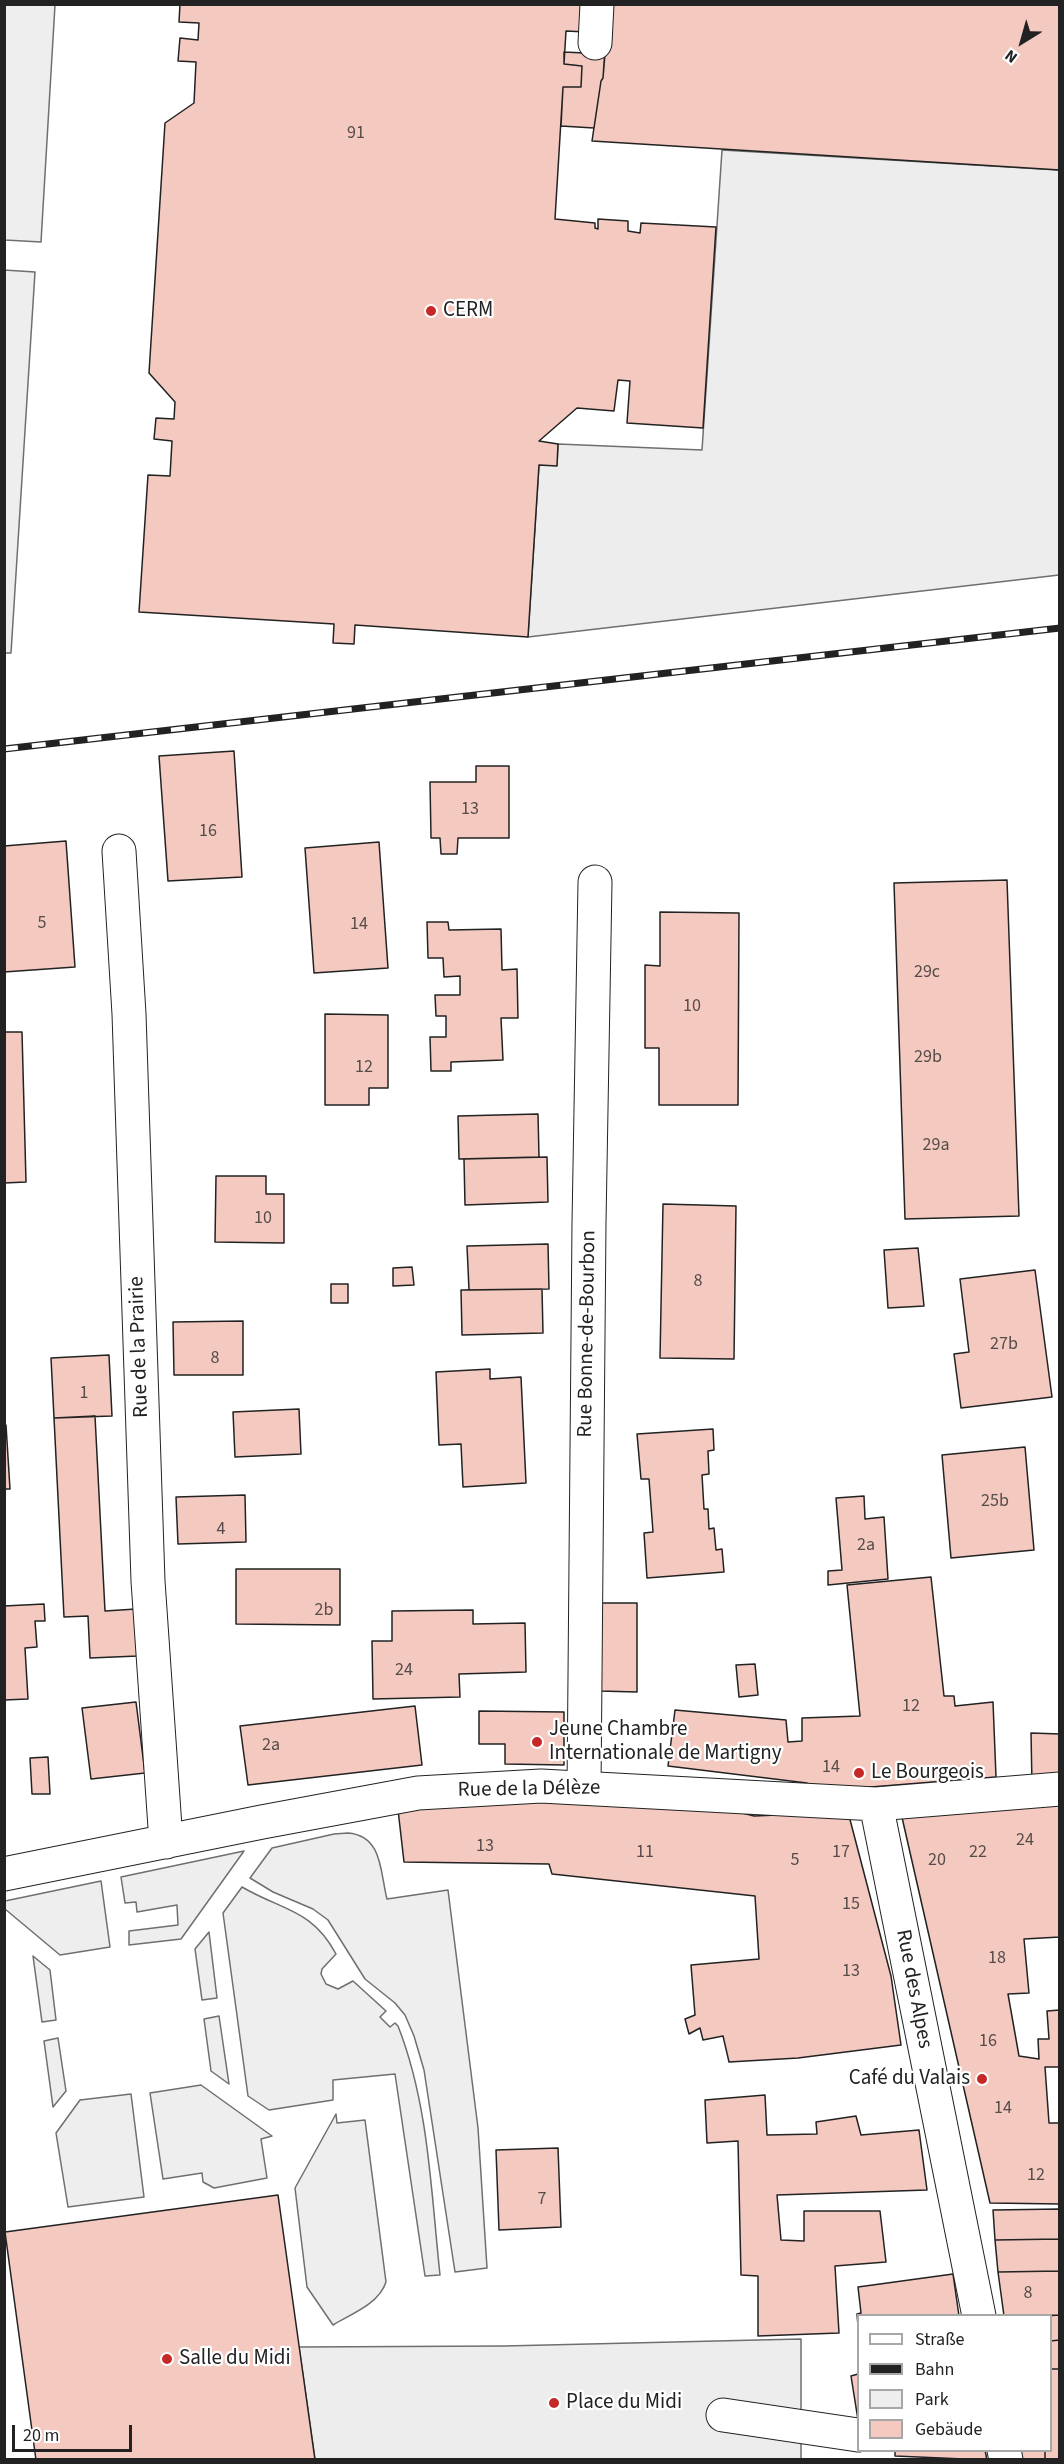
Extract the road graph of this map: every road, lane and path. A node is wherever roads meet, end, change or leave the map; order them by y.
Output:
1 (597, 4) edge
2 (595, 44) dead end
3 (119, 850) dead end
4 (595, 882) dead end
5 (584, 1787) junction
6 (1059, 1790) edge
7 (876, 1804) junction
8 (166, 1842) junction
9 (4, 1874) edge
10 (979, 2314) edge
11 (723, 2415) dead end
12 (857, 2435) edge

1 - 2 street
3 - 8 street, Rue de la Prairie
4 - 5 street, Rue Bonne-de-Bourbon
5 - 7 street, Rue de la Délèze
5 - 8 street, Rue de la Délèze
6 - 7 street, Rue de la Délèze
7 - 10 street, Rue des Alpes
8 - 9 street, Rue de la Délèze
11 - 12 street

